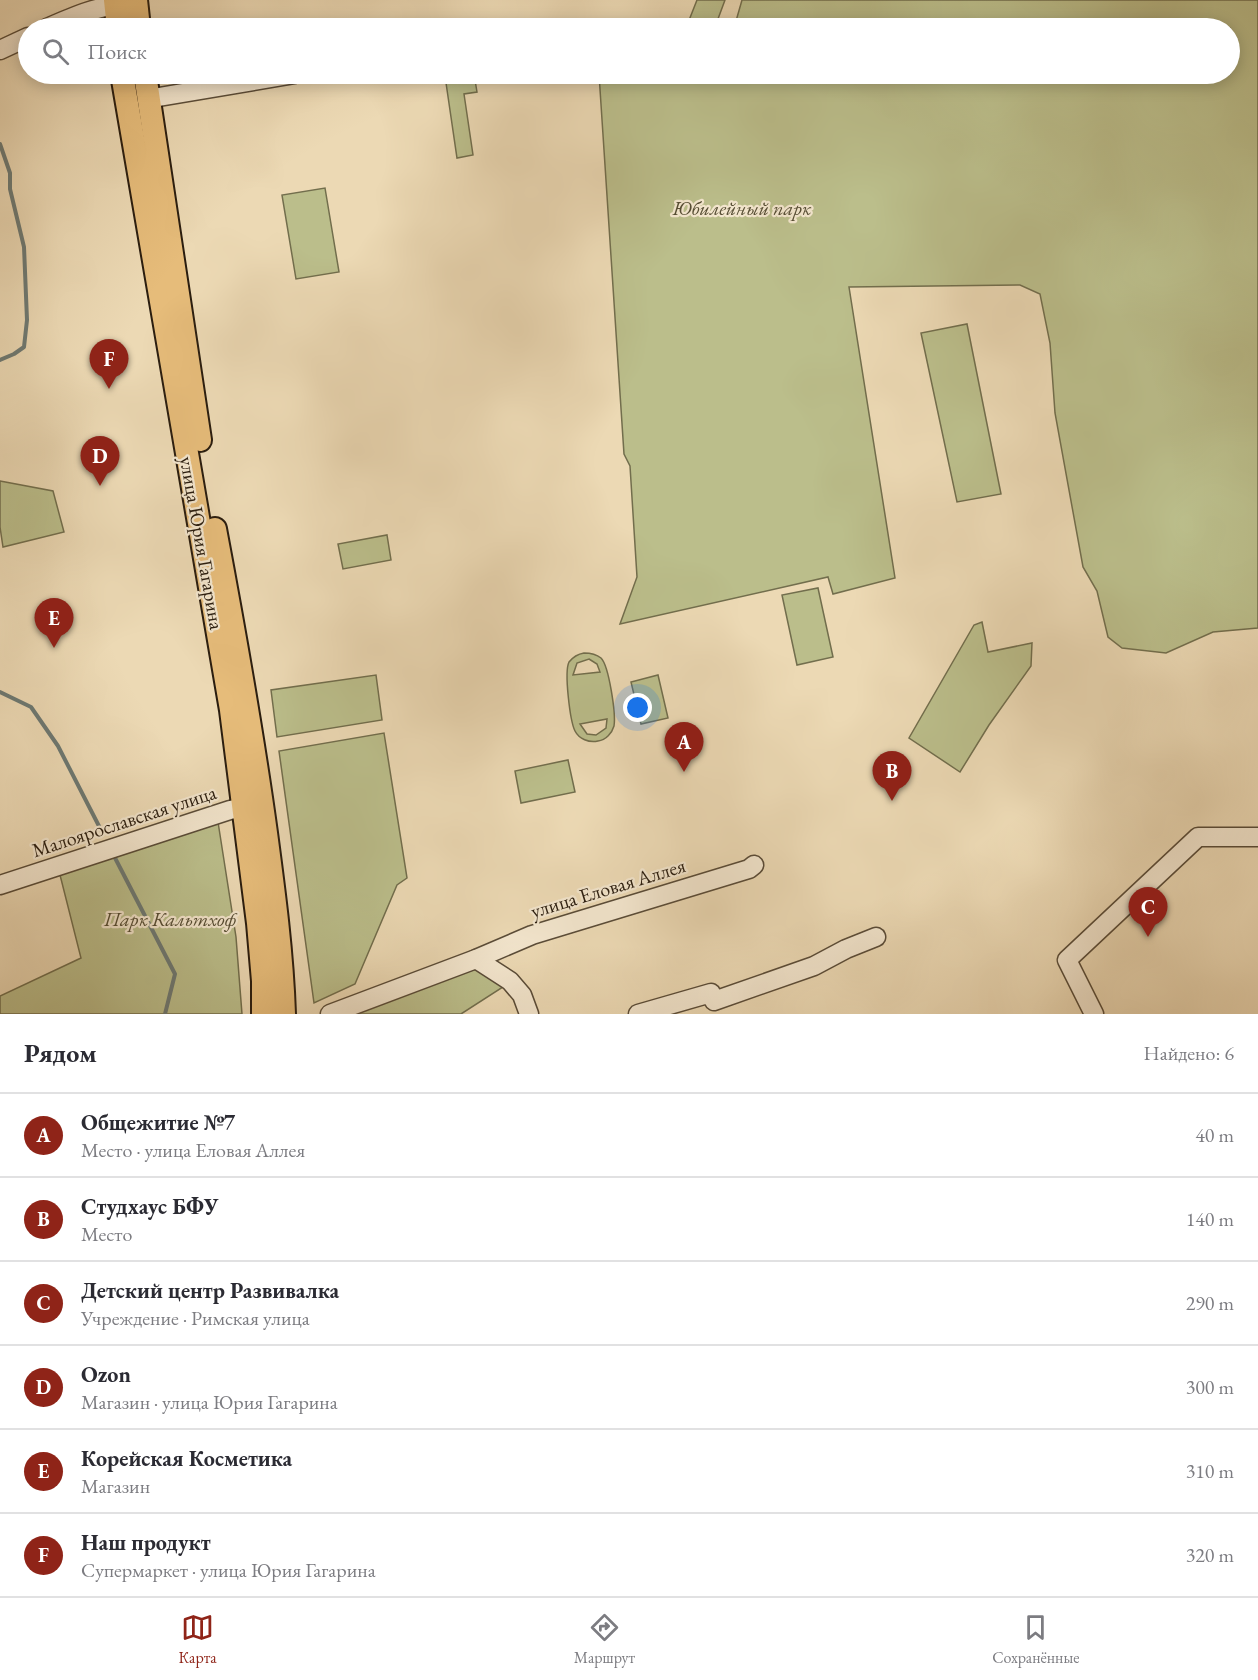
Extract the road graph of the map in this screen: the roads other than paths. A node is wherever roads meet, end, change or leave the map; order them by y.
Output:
1 (126, 2) edge
2 (70, 18) edge
3 (121, 18) edge
4 (135, 18) edge
5 (18, 41) edge
6 (1, 49) edge
7 (124, 84) edge
8 (146, 84) edge
9 (236, 84) edge
10 (147, 99) junction
11 (253, 805) junction
12 (1258, 837) edge
13 (754, 865) dead end
14 (0, 885) edge
15 (876, 937) dead end
16 (476, 959) junction
17 (263, 1014) edge
18 (284, 1014) edge
19 (330, 1014) edge
20 (529, 1014) edge
21 (638, 1014) edge
22 (1094, 1014) edge

1 - 2 street
1 - 3 main road
1 - 4 main road
5 - 6 street
7 - 11 main road, улица Юрия Гагарина
8 - 10 main road, улица Юрия Гагарина
9 - 10 street
10 - 11 main road, улица Юрия Гагарина
11 - 14 street, Малоярославская улица
11 - 17 main road, улица Юрия Гагарина
11 - 18 main road, улица Юрия Гагарина
12 - 22 street
13 - 16 street, улица Еловая Аллея
15 - 21 street
16 - 19 street, улица Еловая Аллея
16 - 20 street

